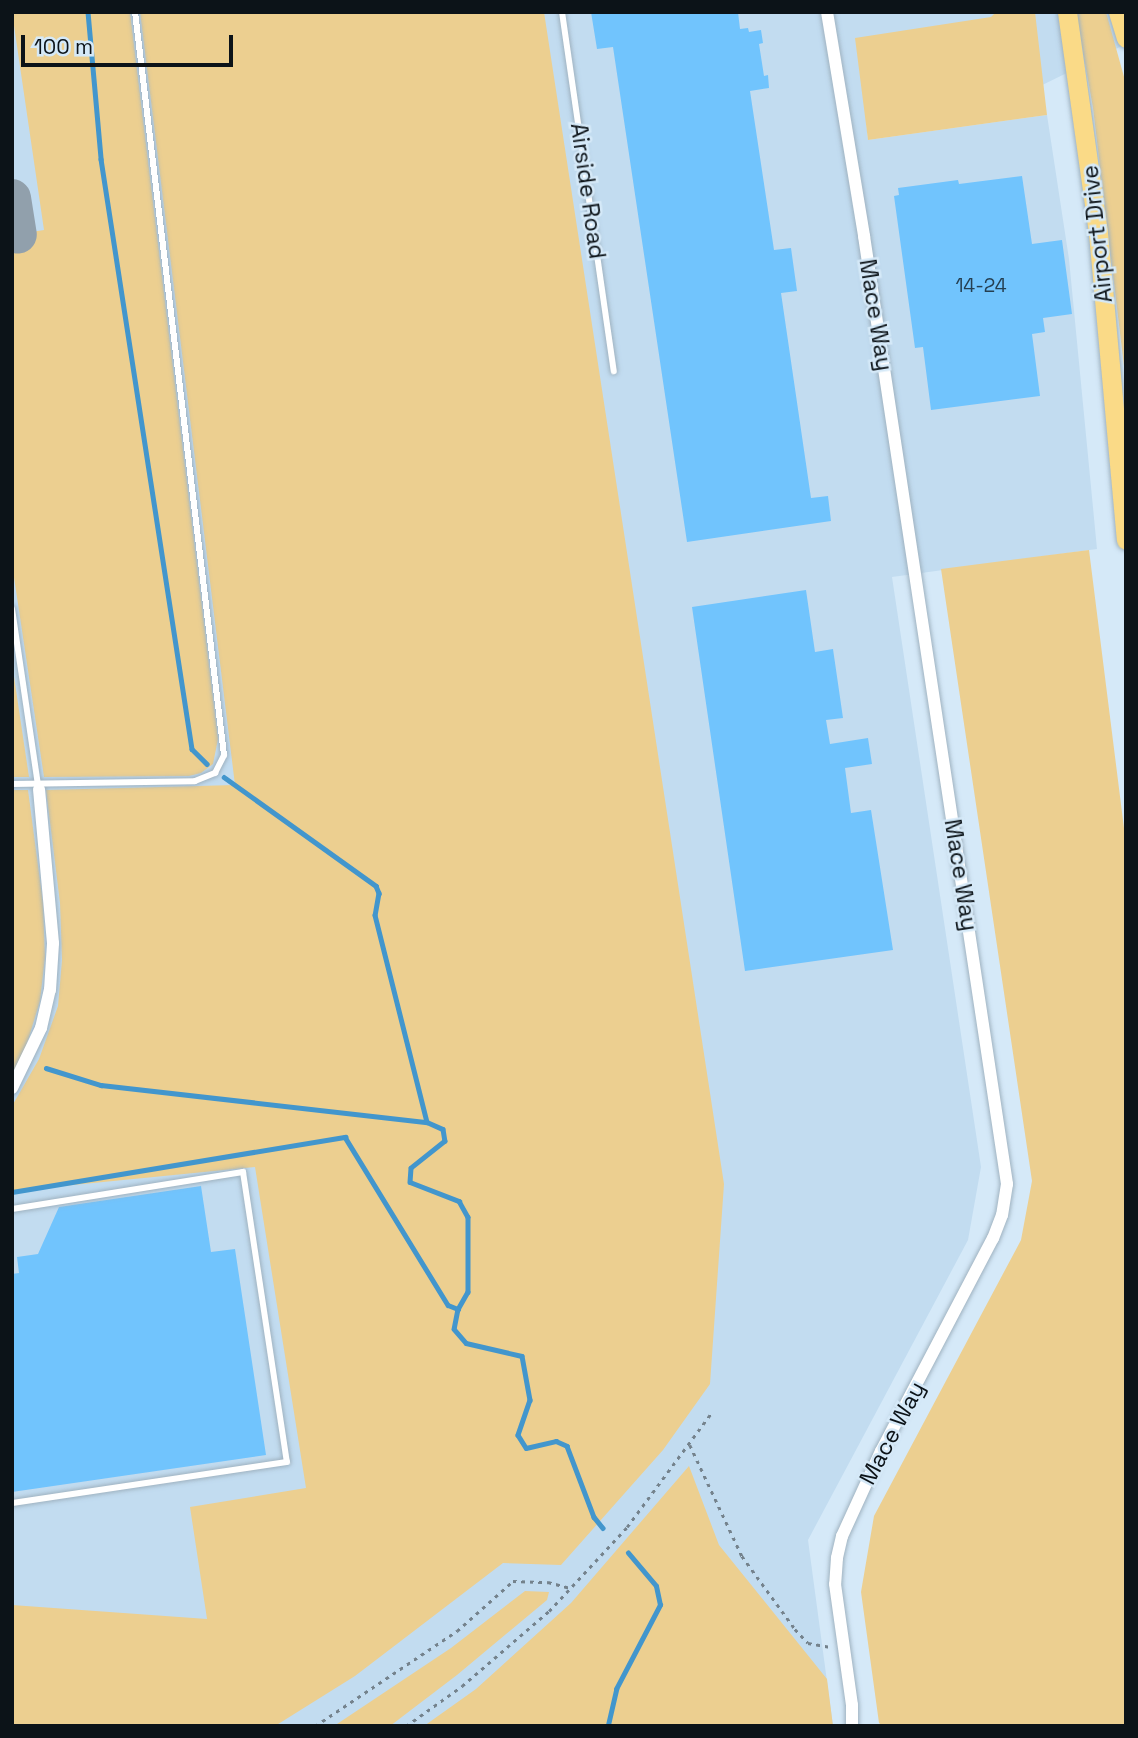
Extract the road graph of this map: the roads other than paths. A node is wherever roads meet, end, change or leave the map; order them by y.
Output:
1 (135, 12) edge
2 (562, 12) edge
3 (827, 12) edge
4 (1067, 12) edge
5 (1118, 12) edge
6 (1126, 38) edge
7 (614, 371) dead end
8 (1126, 540) edge
9 (12, 609) edge
10 (12, 784) edge
11 (38, 787) junction
12 (12, 1087) edge
13 (12, 1209) edge
14 (12, 1503) edge
15 (852, 1705) junction
16 (852, 1726) edge
17 (860, 1726) edge

1 - 11 lane
2 - 7 lane, Airside Road
3 - 15 street, Mace Way
4 - 8 main road, Airport Drive
5 - 6 main road
9 - 11 lane
10 - 11 lane
11 - 12 street
13 - 14 lane
15 - 16 street, Mace Way
15 - 17 street, Mace Way

